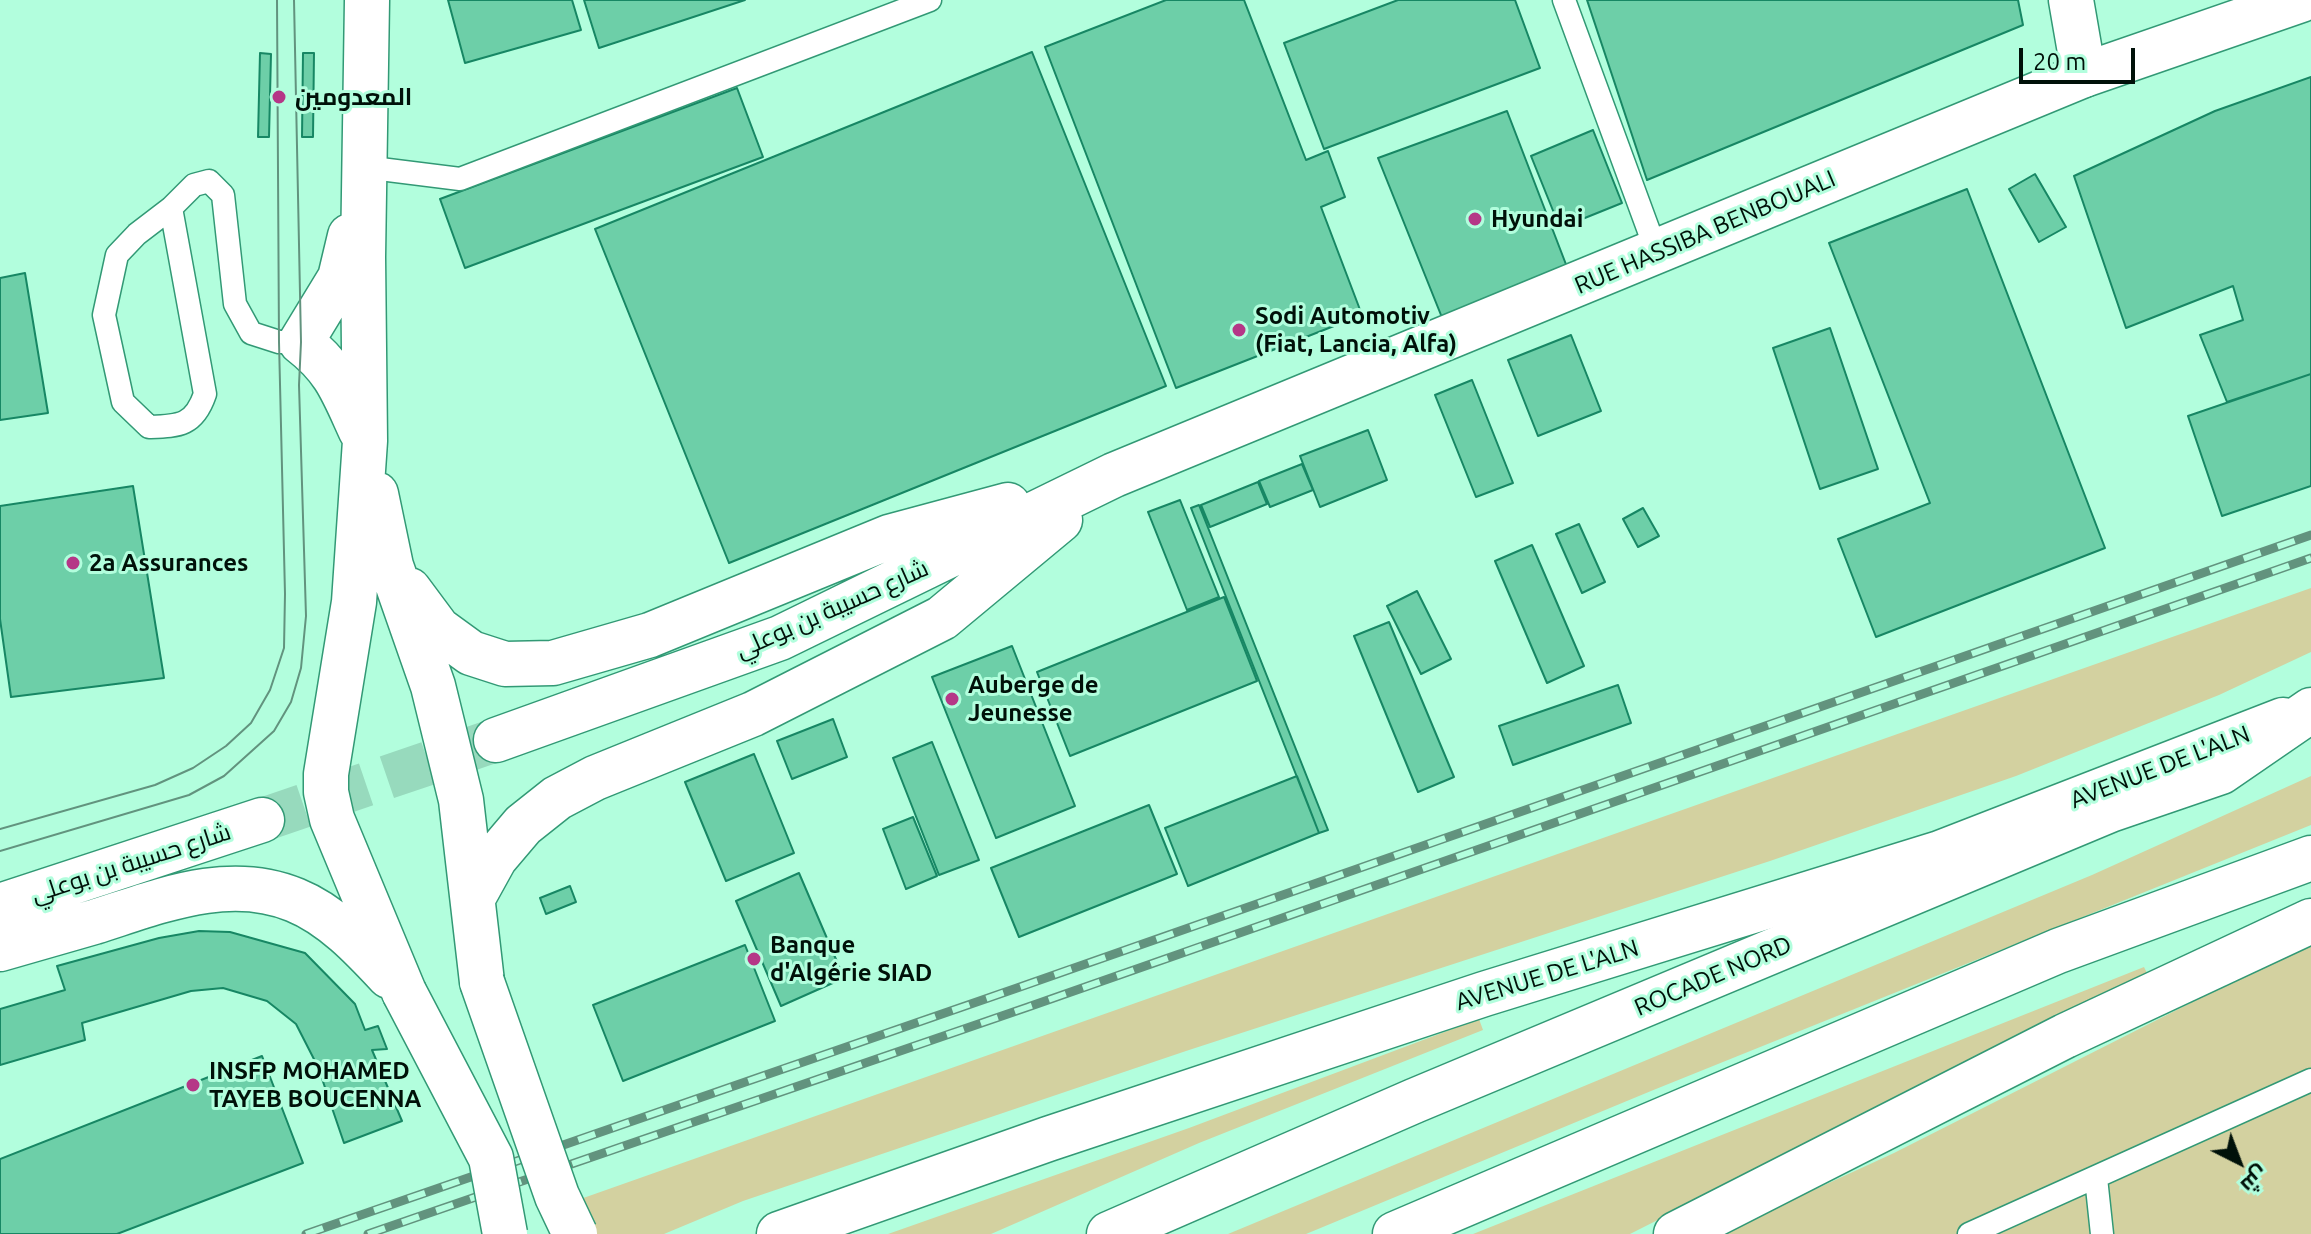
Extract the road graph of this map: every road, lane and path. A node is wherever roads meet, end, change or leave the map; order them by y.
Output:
1 (367, 0) edge
2 (930, 0) edge
3 (1564, 0) edge
4 (2071, 0) edge
5 (2301, 0) edge
6 (2084, 75) junction
7 (364, 173) junction
8 (171, 208) junction
9 (1657, 253) junction
10 (301, 342) junction
11 (365, 441) junction
12 (1114, 475) junction
13 (391, 566) junction
14 (2311, 709) edge
15 (496, 740) tunnel mouth
16 (262, 820) tunnel mouth
17 (2311, 858) edge
18 (474, 896) junction
19 (0, 906) edge
20 (2311, 921) edge
21 (0, 949) edge
22 (404, 992) junction
23 (2311, 1080) edge
24 (2096, 1178) junction
25 (505, 1234) edge
26 (575, 1234) edge
27 (779, 1234) edge
28 (1109, 1234) edge
29 (1395, 1234) edge
30 (1676, 1234) edge
31 (1969, 1234) edge
32 (2102, 1234) edge

1 - 7 main road
2 - 7 lane
3 - 9 lane
4 - 6 main road
5 - 6 main road, RUE HASSIBA BENBOUALI
6 - 9 main road, RUE HASSIBA BENBOUALI
7 - 10 main road
7 - 11 main road
8 - 8 lane
8 - 10 lane
9 - 12 main road, RUE HASSIBA BENBOUALI
10 - 11 main road
11 - 13 main road
11 - 22 main road
12 - 13 main road
12 - 15 main road, شارع حسيبة بن بوعلي
12 - 18 main road
13 - 18 main road
14 - 27 main road, AVENUE DE L'ALN
14 - 28 main road, ROCADE NORD
16 - 19 main road, شارع حسيبة بن بوعلي
17 - 29 main road
18 - 26 main road, bridge
20 - 30 main road
21 - 22 main road
22 - 25 main road, bridge
23 - 24 lane
24 - 31 lane
24 - 32 lane

